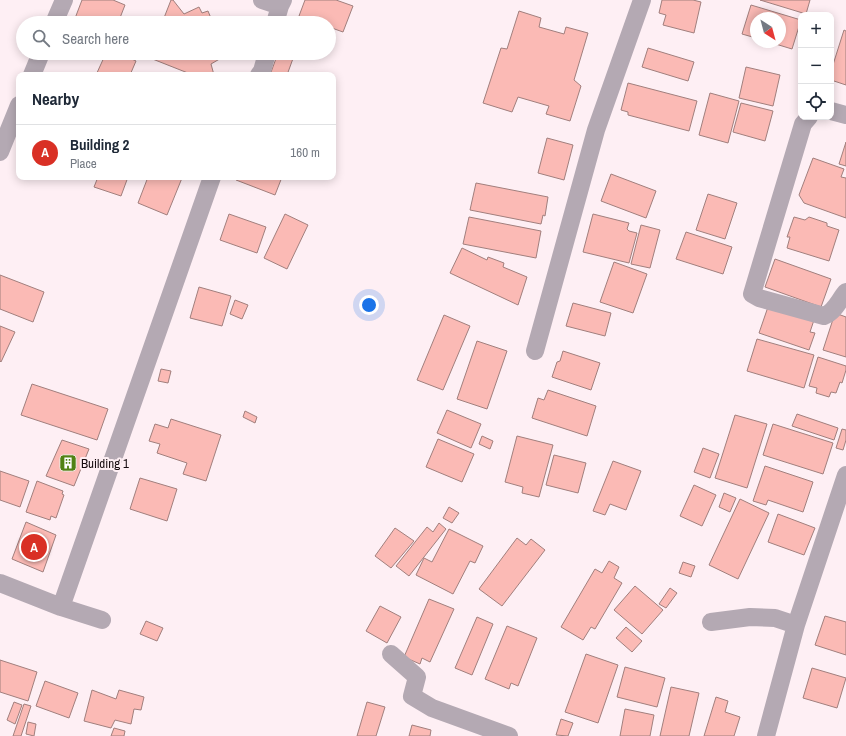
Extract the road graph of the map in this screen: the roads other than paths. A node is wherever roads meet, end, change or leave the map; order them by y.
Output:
1 (64, 0) edge
2 (262, 0) edge
3 (642, 0) edge
4 (279, 10) edge
5 (57, 16) edge
6 (38, 60) edge
7 (265, 60) edge
8 (33, 72) edge
9 (261, 72) edge
10 (16, 110) edge
11 (834, 112) edge
12 (846, 115) edge
13 (806, 120) edge
14 (3, 133) edge
15 (0, 152) edge
16 (211, 180) edge
17 (846, 292) edge
18 (535, 351) dead end
19 (846, 475) edge
20 (0, 583) edge
21 (61, 607) junction
22 (102, 620) dead end
23 (711, 622) dead end
24 (796, 625) junction
25 (391, 654) dead end
26 (509, 736) edge
27 (766, 736) edge

1 - 5 street
2 - 4 street
3 - 18 street
6 - 8 street
7 - 9 street
10 - 14 street
11 - 12 street
13 - 17 street
14 - 15 street
16 - 21 street
19 - 24 street
20 - 21 street
21 - 22 street
23 - 24 street
24 - 27 street
25 - 26 street

